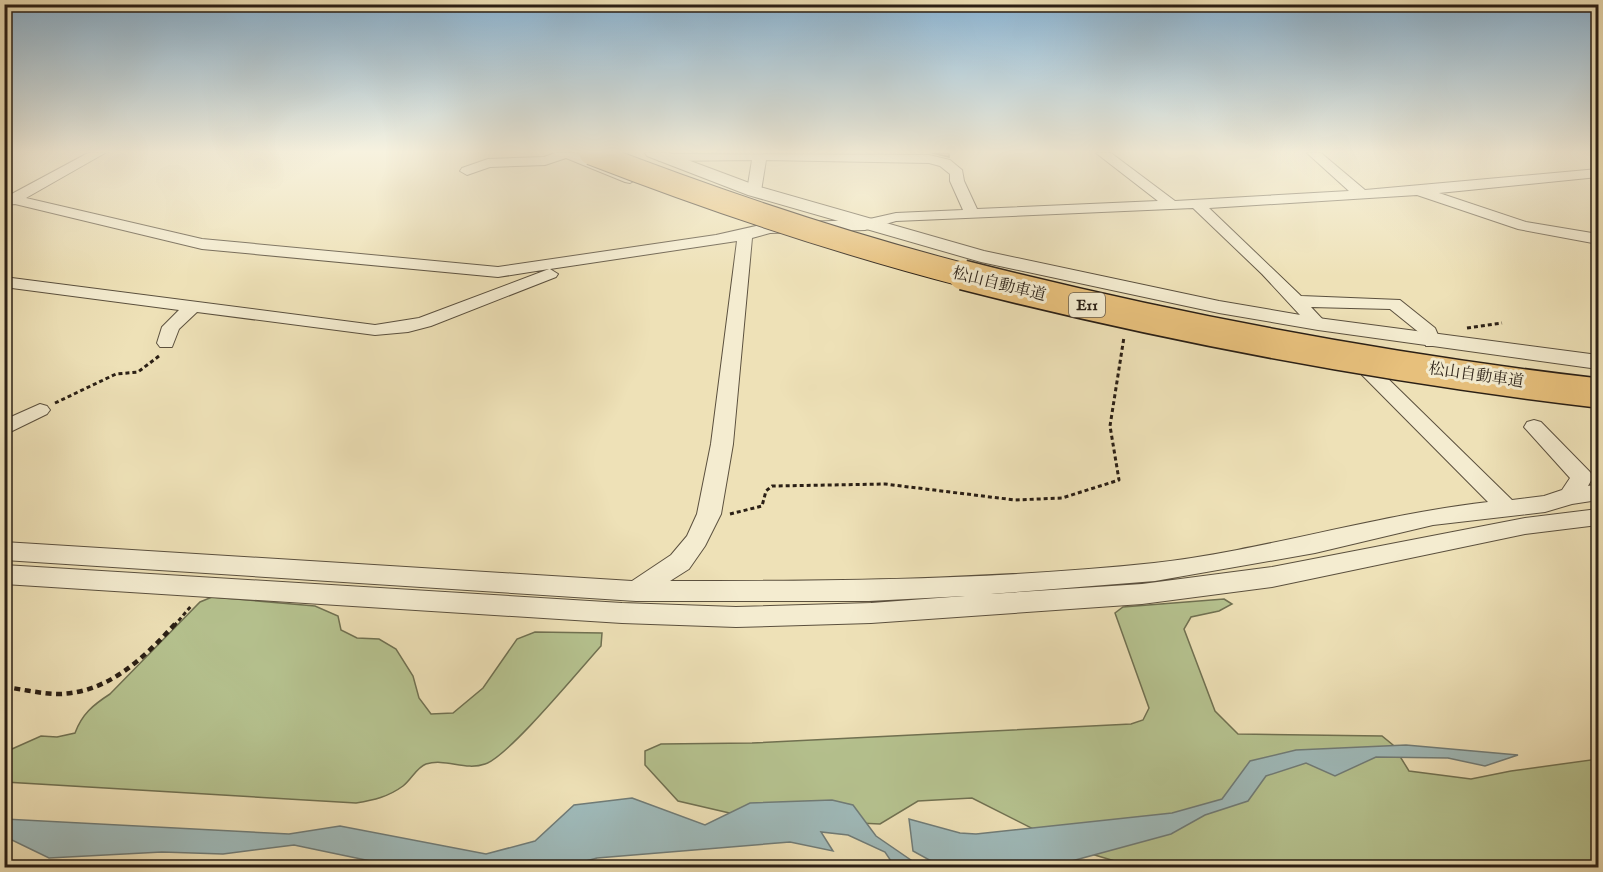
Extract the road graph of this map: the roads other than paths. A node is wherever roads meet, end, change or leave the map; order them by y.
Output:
1 (24, 194) edge
2 (671, 194) edge
3 (696, 194) edge
4 (734, 194) edge
5 (763, 194) edge
6 (963, 194) edge
7 (1157, 194) edge
8 (1361, 194) joint
9 (1365, 194) edge
10 (1429, 194) edge
11 (9, 202) edge
12 (1197, 204) junction
13 (1172, 205) junction
14 (972, 214) junction
15 (865, 225) junction
16 (769, 228) junction
17 (745, 235) junction
18 (1599, 238) edge
19 (593, 259) junction
20 (4, 282) edge
21 (1297, 302) junction
22 (191, 308) junction
23 (1318, 324) junction
24 (1432, 342) junction
25 (166, 343) road end
26 (1599, 362) edge
27 (1369, 371) junction
28 (1599, 376) edge
29 (1599, 393) edge
30 (1599, 404) edge
31 (40, 410) road end
32 (1534, 427) dead end
33 (4, 429) edge
34 (1599, 492) edge
35 (1570, 496) junction
36 (1507, 508) junction
37 (1599, 517) edge
38 (4, 551) edge
39 (4, 574) edge
40 (636, 591) junction

1 - 11 street
2 - 16 street
3 - 29 highway, 松山自動車道 / E11, bridge
4 - 28 highway, 松山自動車道 / E11
5 - 15 street
6 - 14 street
7 - 13 street
8 - 9 street
8 - 12 street
10 - 18 street
11 - 19 street
12 - 13 street
12 - 21 street
13 - 14 street
14 - 15 street
15 - 16 street
15 - 23 street
16 - 17 street
16 - 27 street
17 - 19 street
17 - 40 street
19 - 22 street
20 - 22 street
21 - 23 street
21 - 24 street
22 - 25 street
23 - 24 street
24 - 26 street
27 - 30 street
27 - 36 street
31 - 33 street
32 - 35 street
34 - 35 street
35 - 36 street
36 - 40 street
37 - 39 street
38 - 40 street

